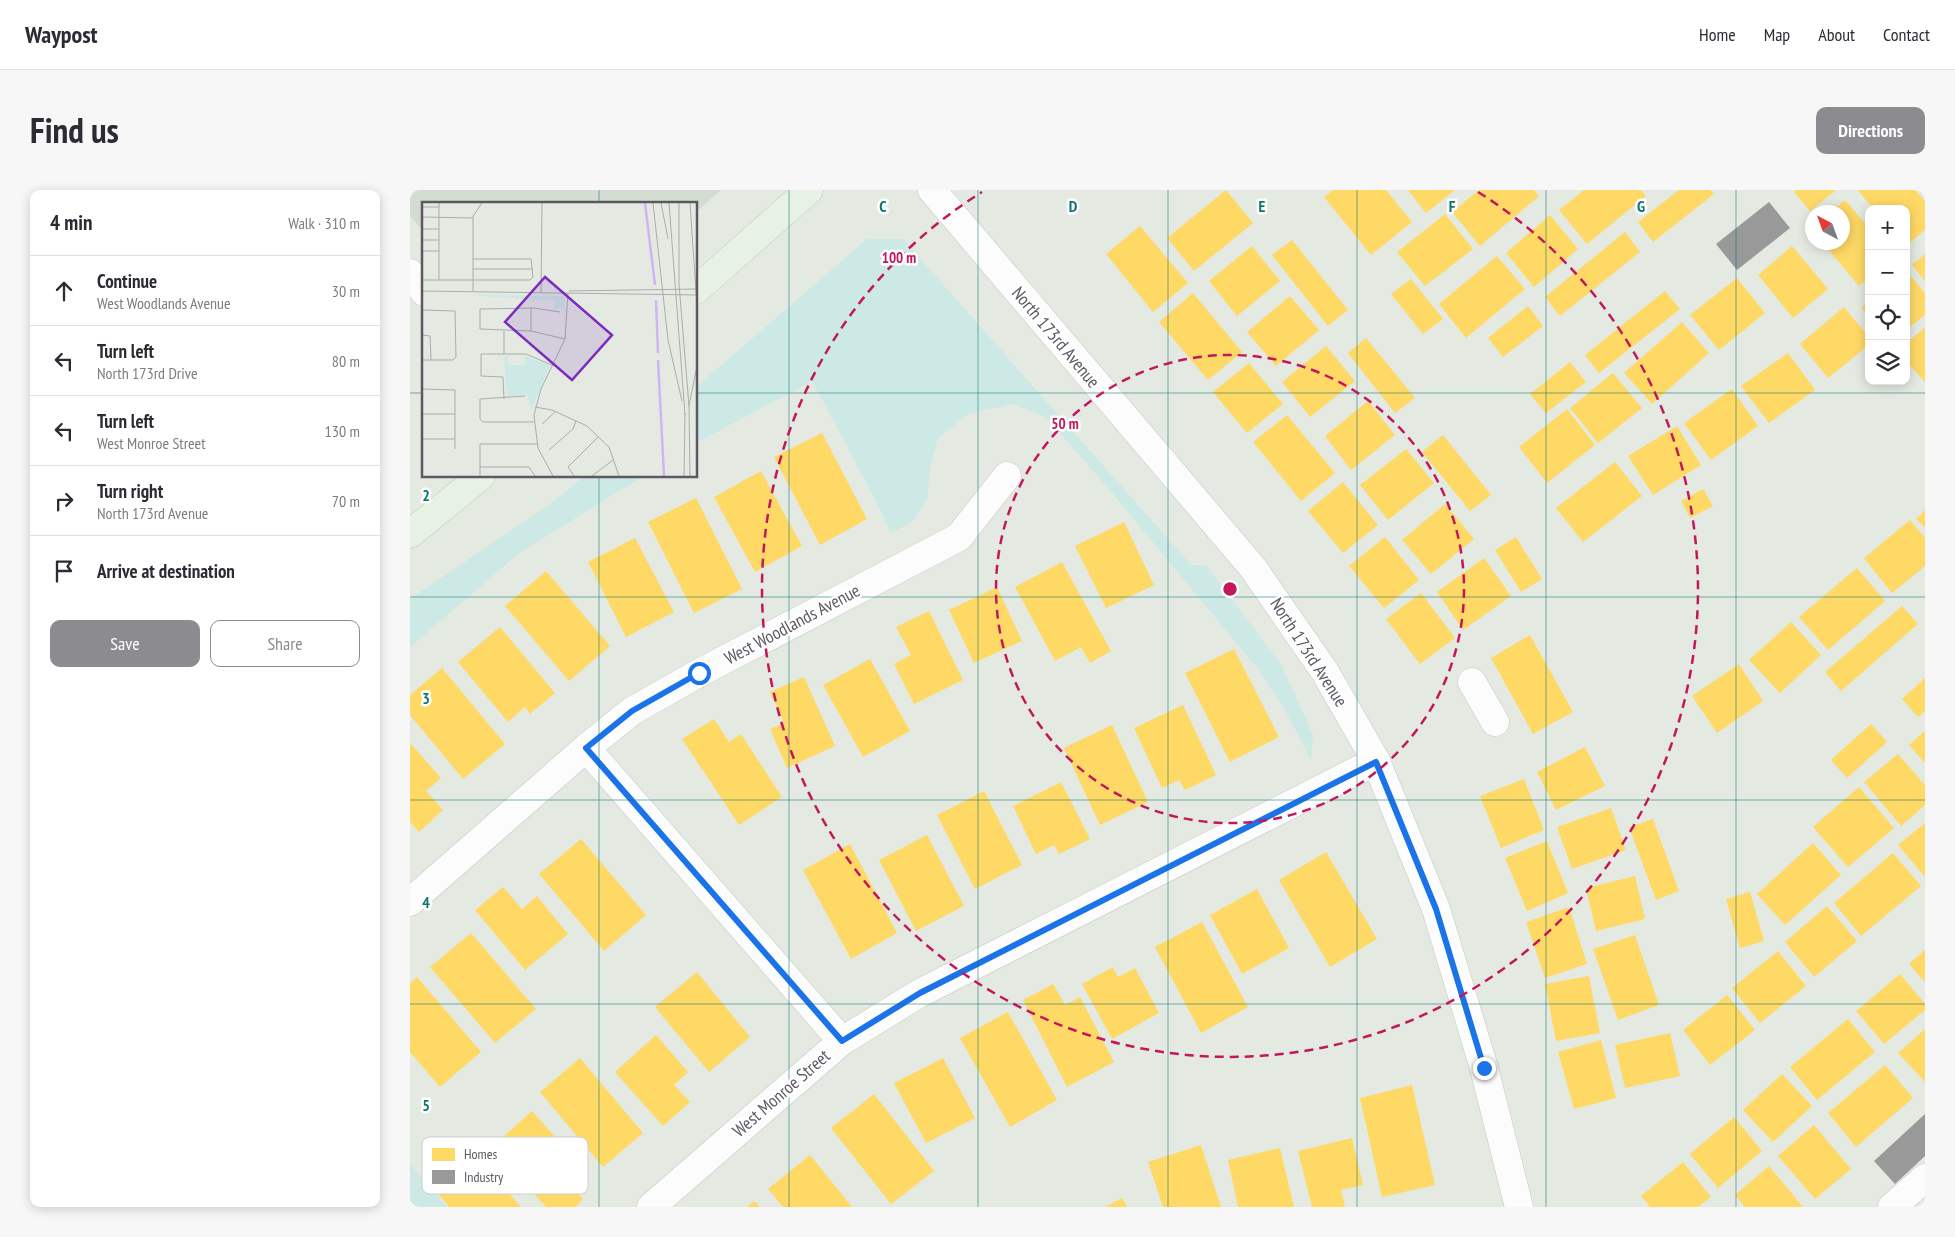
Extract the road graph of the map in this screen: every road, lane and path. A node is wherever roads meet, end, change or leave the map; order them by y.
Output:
1 (810, 190) edge
2 (932, 190) edge
3 (410, 273) edge
4 (698, 288) edge
5 (422, 289) edge
6 (1007, 476) dead end
7 (479, 478) edge
8 (410, 534) edge
9 (1472, 682) dead end
10 (1495, 722) dead end
11 (586, 748) junction
12 (1376, 762) junction
13 (410, 902) edge
14 (842, 1041) junction
15 (1925, 1178) edge
16 (650, 1207) edge
17 (1519, 1207) edge
18 (1892, 1207) edge

1 - 4 main road
2 - 12 street, North 173rd Avenue
3 - 5 street
6 - 11 street, West Woodlands Avenue
7 - 8 main road
9 - 10 street
11 - 13 street, West Woodlands Avenue
11 - 14 street
12 - 14 street, West Monroe Street
12 - 17 street, North 173rd Avenue
14 - 16 street, West Monroe Street
15 - 18 street

